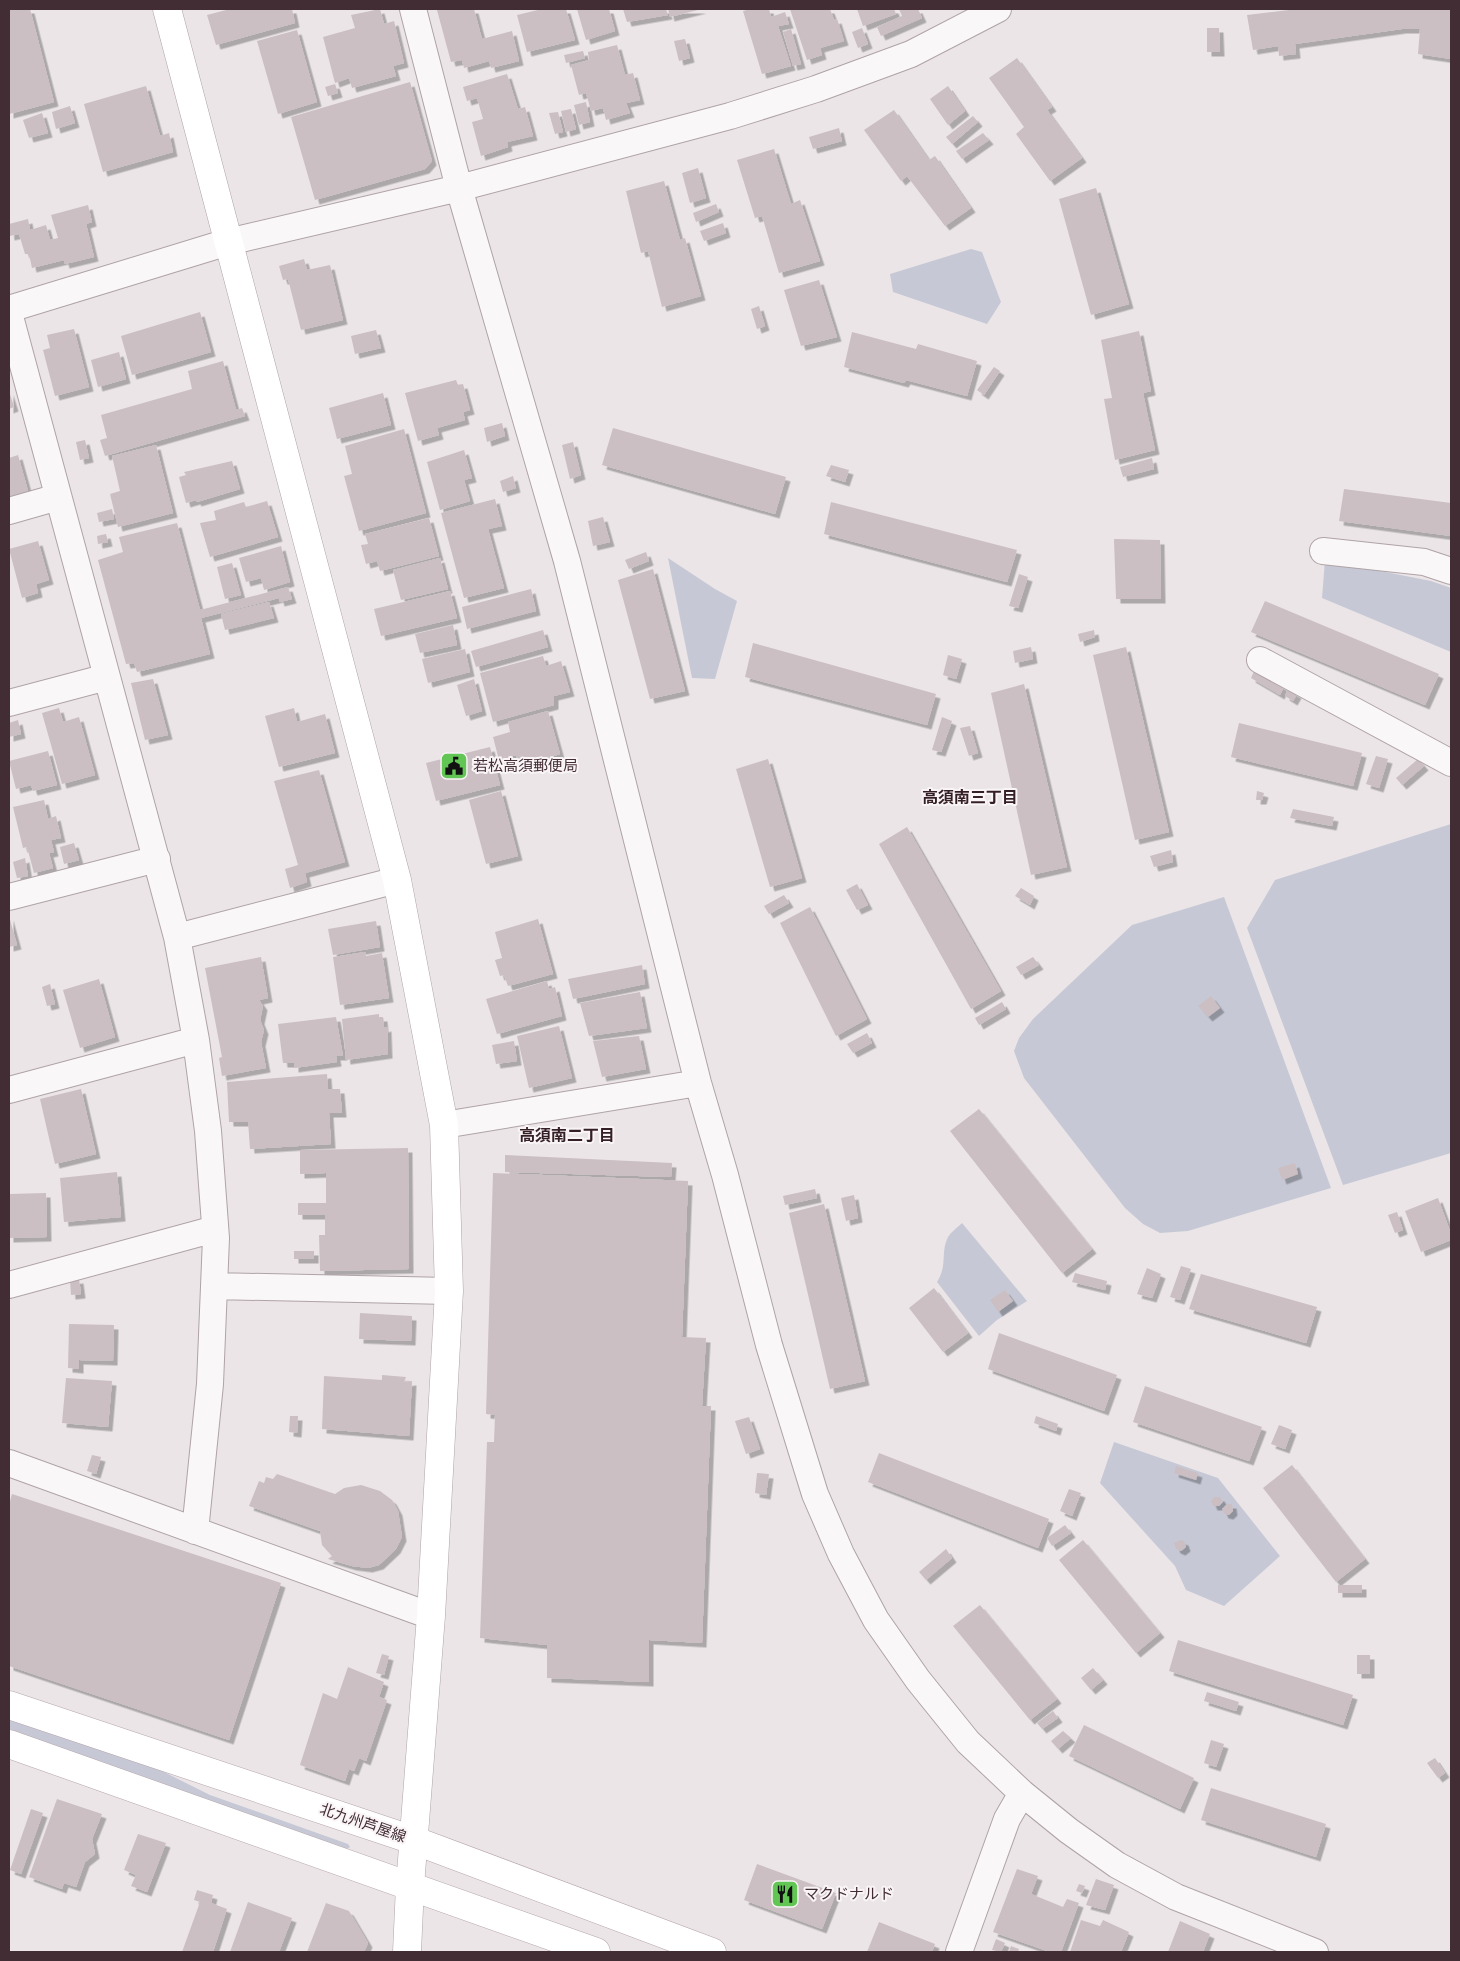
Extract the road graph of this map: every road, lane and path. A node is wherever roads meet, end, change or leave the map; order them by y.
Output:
1 (167, 9) edge
2 (413, 9) edge
3 (998, 9) edge
4 (459, 188) junction
5 (228, 242) junction
6 (9, 309) edge
7 (9, 313) edge
8 (58, 497) junction
9 (9, 511) edge
10 (1322, 551) dead end
11 (1451, 571) edge
12 (1260, 660) dead end
13 (107, 677) junction
14 (9, 704) edge
15 (1451, 763) edge
16 (157, 859) junction
17 (397, 880) junction
18 (9, 897) edge
19 (177, 937) junction
20 (196, 1040) junction
21 (698, 1083) junction
22 (9, 1090) edge
23 (444, 1125) junction
24 (215, 1229) junction
25 (9, 1284) edge
26 (214, 1286) junction
27 (449, 1291) junction
28 (9, 1463) edge
29 (195, 1530) junction
30 (431, 1616) junction
31 (9, 1705) edge
32 (9, 1744) edge
33 (1022, 1793) junction
34 (413, 1840) junction
35 (410, 1886) junction
36 (406, 1952) edge
37 (596, 1952) edge
38 (712, 1952) edge
39 (959, 1952) edge
40 (1315, 1952) edge

1 - 5 street
2 - 4 street
3 - 4 street
4 - 5 street
4 - 21 street
5 - 6 street
5 - 17 street
7 - 8 street
8 - 9 street
8 - 13 street
10 - 11 street
12 - 15 street
13 - 14 street
13 - 16 street
16 - 18 street
16 - 19 street
17 - 19 street
17 - 23 street
19 - 20 street
20 - 22 street
20 - 24 street
21 - 23 street
21 - 33 street
23 - 27 street
24 - 25 street
24 - 26 street
26 - 27 street
26 - 29 street
27 - 30 street
28 - 29 street
29 - 30 street
30 - 34 street
31 - 34 street, 北九州芦屋線
32 - 35 street
33 - 39 street
33 - 40 street
34 - 35 street
34 - 38 street, 北九州芦屋線
35 - 36 street
35 - 37 street

